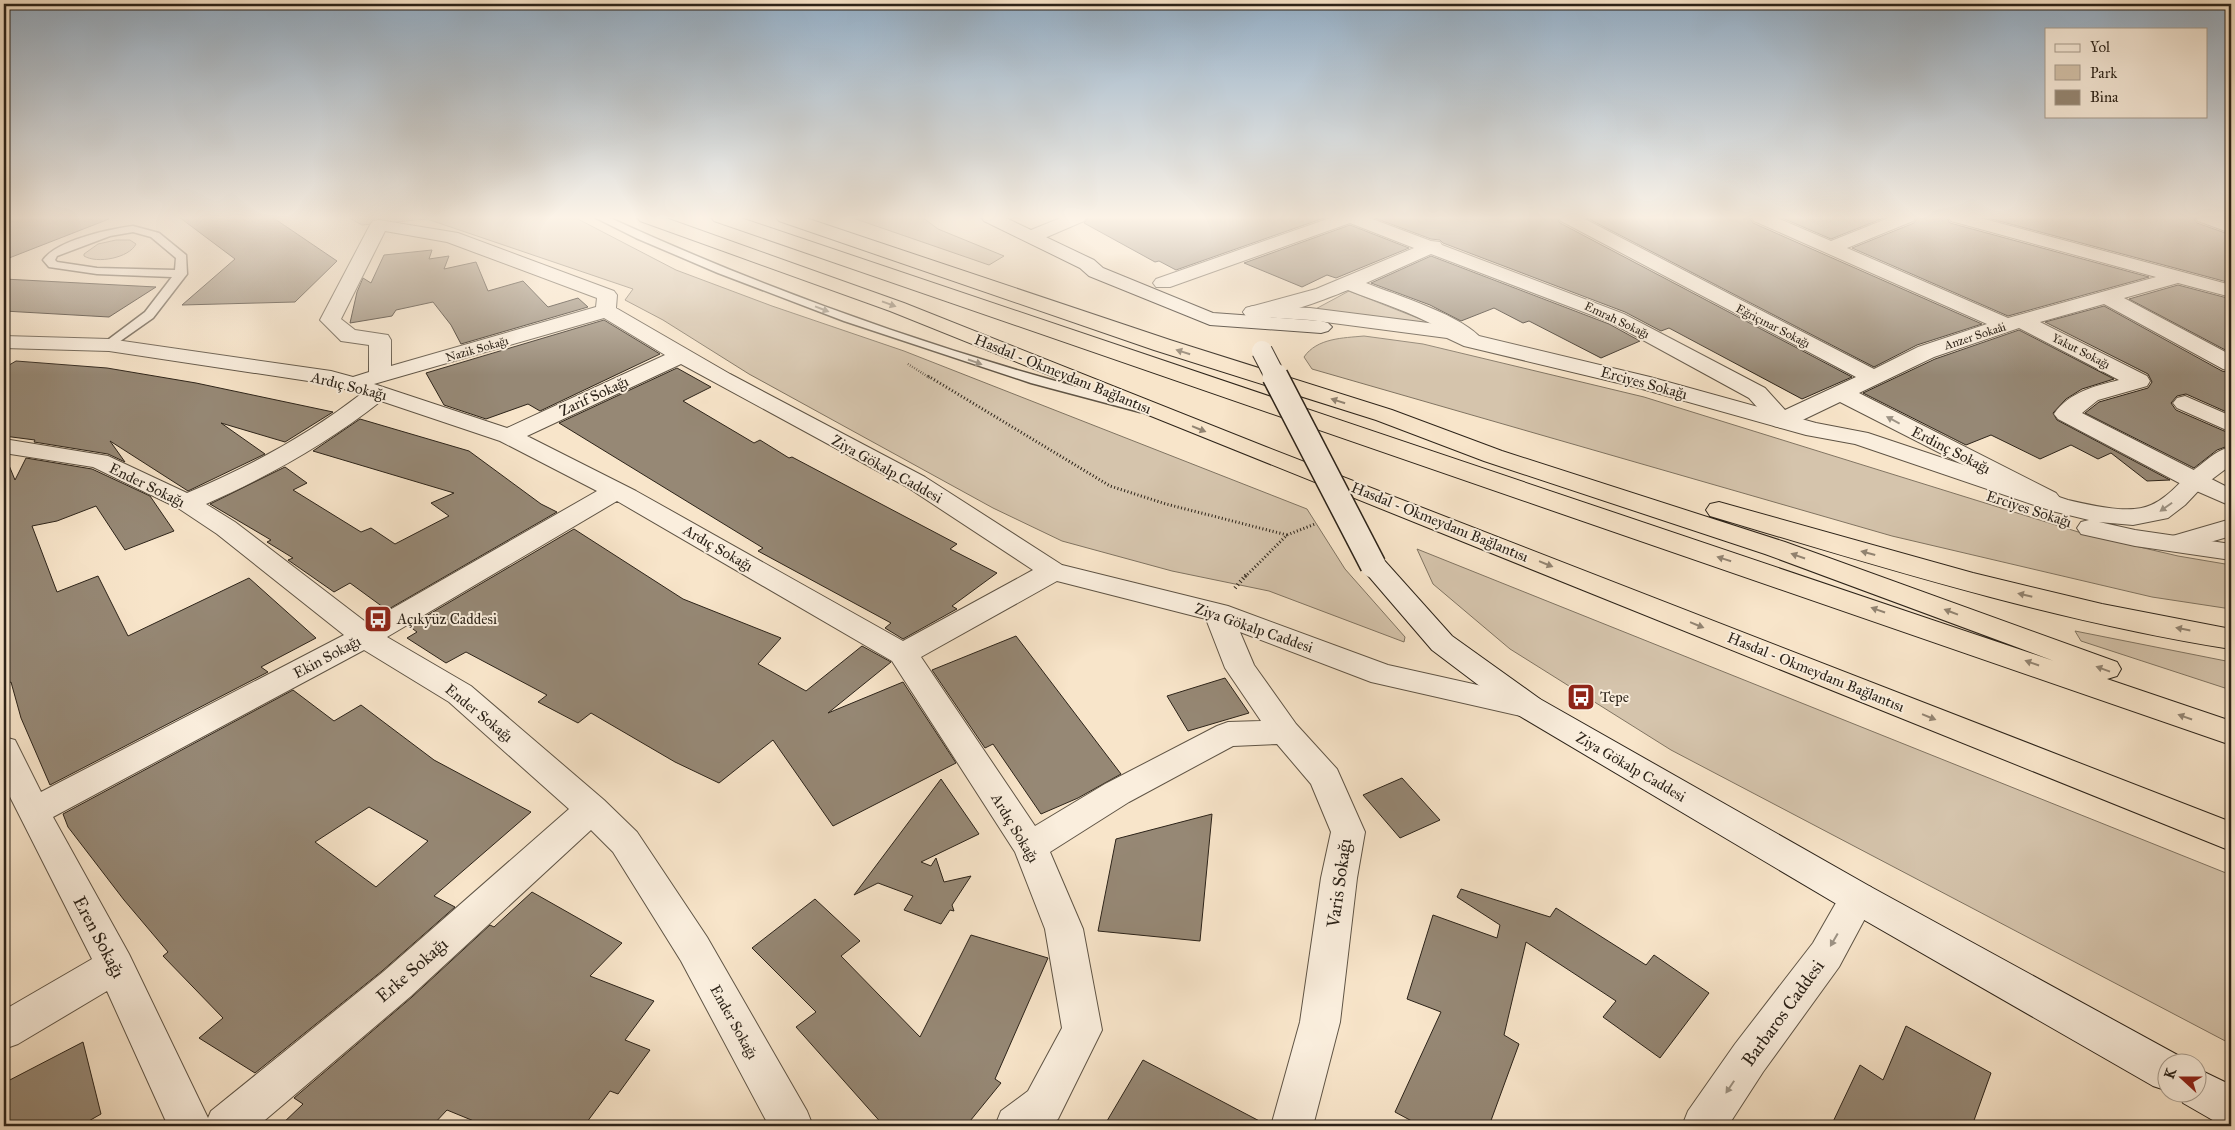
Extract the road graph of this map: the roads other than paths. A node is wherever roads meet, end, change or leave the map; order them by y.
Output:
1 (88, 270) edge
2 (181, 270) edge
3 (356, 270) edge
4 (539, 270) edge
5 (721, 270) edge
6 (793, 270) edge
7 (875, 270) edge
8 (940, 270) edge
9 (1093, 270) edge
10 (1123, 270) edge
11 (1201, 270) edge
12 (1381, 270) edge
13 (1494, 270) edge
14 (1668, 270) edge
15 (1887, 270) edge
16 (2150, 270) edge
17 (181, 274) junction
18 (2177, 277) junction
19 (2231, 280) edge
20 (1163, 283) junction
21 (1350, 284) junction
22 (2206, 284) junction
23 (2231, 291) edge
24 (2107, 297) junction
25 (606, 311) junction
26 (1247, 317) junction
27 (2014, 323) junction
28 (1321, 326) junction
29 (1472, 341) junction
30 (4, 342) edge
31 (109, 345) junction
32 (1262, 351) junction
33 (681, 356) junction
34 (2231, 364) edge
35 (1873, 377) junction
36 (379, 384) junction
37 (1841, 393) junction
38 (2185, 403) dead end
39 (1154, 411) junction
40 (1384, 416) junction
41 (1782, 421) junction
42 (2231, 426) edge
43 (1814, 430) junction
44 (508, 436) junction
45 (4, 446) edge
46 (2231, 454) edge
47 (2194, 481) junction
48 (615, 492) junction
49 (2231, 498) edge
50 (187, 503) junction
51 (2062, 506) junction
52 (2231, 527) edge
53 (2179, 543) junction
54 (2231, 552) edge
55 (1053, 571) junction
56 (1227, 600) junction
57 (365, 638) junction
58 (2231, 639) edge
59 (903, 654) junction
60 (1528, 707) junction
61 (2231, 716) edge
62 (1285, 732) junction
63 (2231, 732) edge
64 (4, 749) edge
65 (592, 809) junction
66 (33, 812) junction
67 (2231, 837) edge
68 (1030, 847) junction
69 (1858, 898) junction
70 (115, 966) junction
71 (4, 1031) edge
72 (2158, 1066) edge
73 (2208, 1095) edge
74 (2231, 1108) edge
75 (190, 1126) edge
76 (226, 1126) edge
77 (792, 1126) edge
78 (1016, 1126) edge
79 (1292, 1126) edge
80 (1703, 1126) edge

1 - 17 lane
2 - 17 lane
3 - 36 street
4 - 25 street
5 -> 39 lane
6 -> 39 highway, Hasdal - Okmeydanı Bağlantısı
63 -> 7 highway
40 -> 8 highway
9 - 26 street
10 - 20 street
11 - 20 street
12 - 21 street
13 - 41 street, Emrah Sokağı
14 - 35 street, Eğriçınar Sokağı
15 - 27 street, Yakut Sokağı
16 - 18 street
17 - 31 lane
18 - 22 street
18 - 24 street, Anzer Sokaåi
19 - 22 street
20 - 26 street
21 - 26 street
21 - 29 street, Erciyes Sokağı
22 - 23 street
24 - 27 street, Anzer Sokaåi
24 - 34 street
25 - 33 street, Ziya Gökalp Caddesi
25 - 36 street, Nazik Sokağı
26 - 28 street, Erciyes Sokağı
26 - 29 street, Erciyes Sokağı
26 - 32 street
27 - 35 street, Anzer Sokaåi
27 - 47 street, Yakut Sokağı
28 - 29 street, Erciyes Sokağı
28 - 32 street
29 - 41 street, Erciyes Sokağı
30 - 31 street, Ardıç Sokağı
31 - 36 street, Ardıç Sokağı
32 - 60 street, bridge
33 - 44 street, Zarif Sokağı
33 - 55 street, Ziya Gökalp Caddesi
35 - 37 street, Anzer Sokaåi
36 - 44 street, Ardıç Sokağı
36 - 50 street
37 - 41 street, Anzer Sokaåi
51 -> 37 street, Erdinç Sokağı
38 - 42 street
39 -> 67 highway, Hasdal - Okmeydanı Bağlantısı
58 -> 40 highway
61 -> 40 highway
41 - 43 street, Erciyes Sokağı
43 - 51 street, Erciyes Sokağı
43 - 53 street, Erciyes Sokağı
44 - 48 street, Ardıç Sokağı
45 - 50 street, Ender Sokağı
46 - 47 street
47 - 49 street
47 -> 51 street
48 - 57 street, Ekin Sokağı
48 - 59 street, Ardıç Sokağı
50 - 57 street, Ender Sokağı
52 - 53 street
53 - 54 street, Erciyes Sokağı
55 - 56 street, Ziya Gökalp Caddesi
55 - 59 street
56 - 60 street, Ziya Gökalp Caddesi
56 - 62 street, Varis Sokağı
57 - 65 street, Ender Sokağı
57 - 66 street, Ekin Sokağı
59 - 68 street, Ardıç Sokağı
60 - 69 street, Ziya Gökalp Caddesi
62 - 68 street
62 - 79 street, Varis Sokağı
64 - 66 street, Eren Sokağı
65 - 76 street, Erke Sokağı
65 - 77 street, Ender Sokağı
66 - 70 street, Eren Sokağı
68 - 78 street, Ardıç Sokağı
69 - 72 street, Ziya Gökalp Caddesi
69 -> 80 street, Barbaros Caddesi
70 - 71 street
70 - 75 street, Eren Sokağı
73 - 74 street

